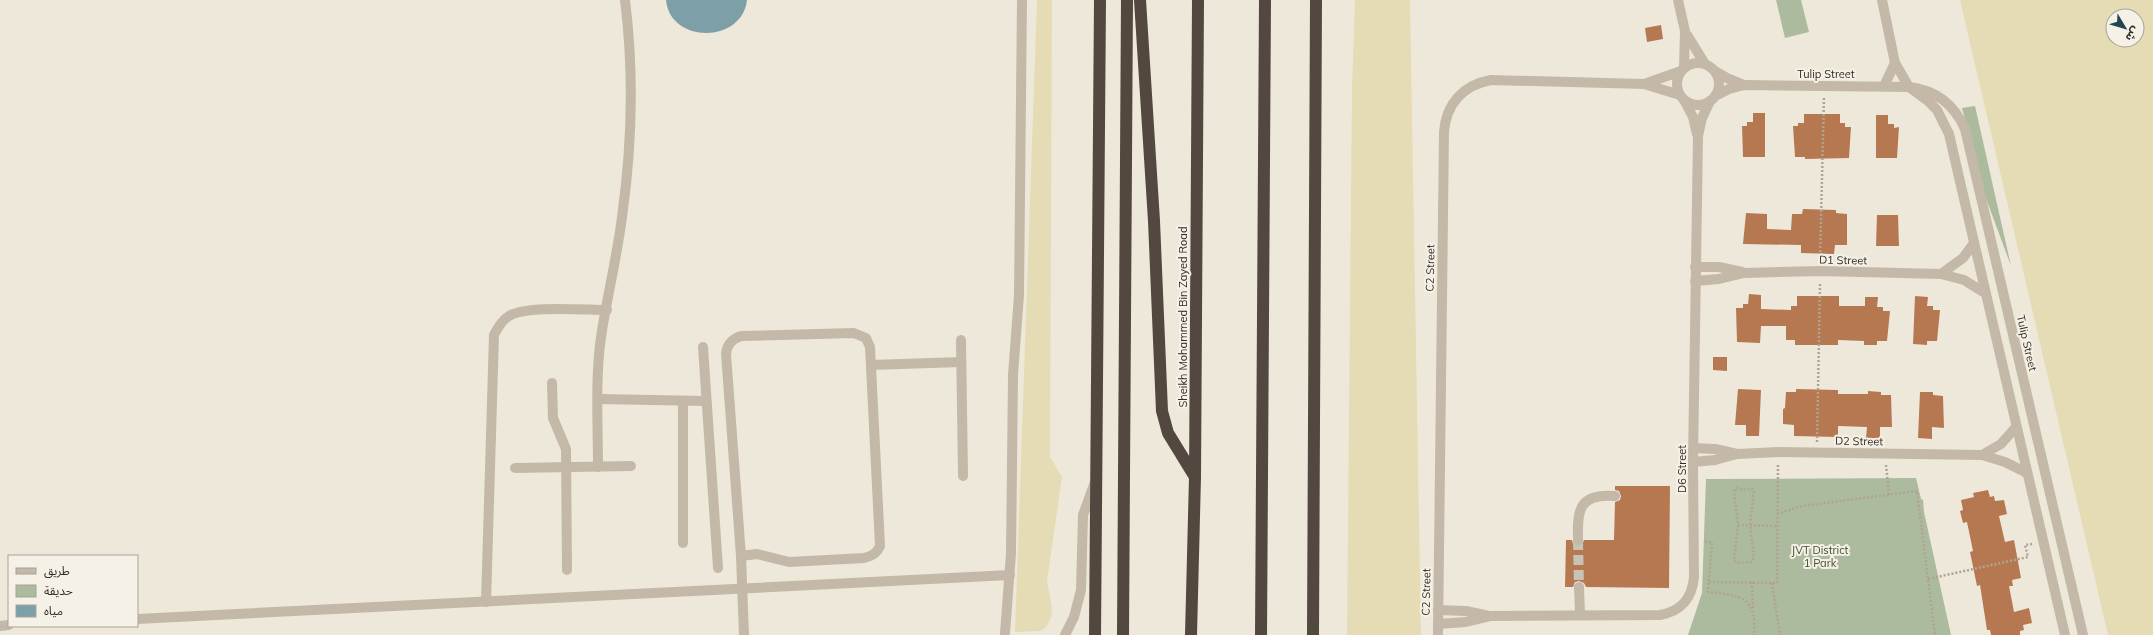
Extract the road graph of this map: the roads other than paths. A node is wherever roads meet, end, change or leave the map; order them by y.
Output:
1 (625, 0) edge
2 (1022, 0) edge
3 (1100, 0) edge
4 (1127, 0) edge
5 (1140, 0) edge
6 (1198, 0) edge
7 (1265, 0) edge
8 (1316, 0) edge
9 (1678, 0) edge
10 (1882, 0) edge
11 (1685, 31) junction
12 (1895, 63) junction
13 (1705, 64) junction
14 (1683, 69) junction
15 (1715, 71) junction
16 (1644, 84) junction
17 (1744, 85) junction
18 (1884, 86) junction
19 (1909, 87) junction
20 (1682, 97) junction
21 (1713, 99) junction
22 (1698, 136) junction
23 (1974, 243) junction
24 (1695, 267) junction
25 (1744, 273) junction
26 (1941, 274) junction
27 (1695, 281) junction
28 (1986, 293) junction
29 (607, 310) junction
30 (961, 340) dead end
31 (703, 347) dead end
32 (961, 362) junction
33 (871, 365) junction
34 (552, 383) dead end
35 (598, 399) junction
36 (683, 401) junction
37 (706, 401) junction
38 (2016, 427) junction
39 (1694, 448) junction
40 (1737, 454) junction
41 (1982, 456) junction
42 (1693, 462) junction
43 (631, 466) dead end
44 (566, 467) junction
45 (598, 467) junction
46 (515, 468) dead end
47 (2027, 473) junction
48 (963, 476) dead end
49 (1195, 477) junction
50 (1096, 482) junction
51 (1615, 496) dead end
52 (1578, 540) tunnel mouth
53 (683, 543) dead end
54 (740, 556) junction
55 (718, 568) dead end
56 (567, 570) dead end
57 (1010, 575) junction
58 (1579, 587) tunnel mouth
59 (742, 589) junction
60 (486, 602) junction
61 (1438, 610) junction
62 (1580, 614) junction
63 (1491, 616) junction
64 (138, 619) edge
65 (1438, 624) junction
66 (1005, 633) dead end
67 (744, 635) edge
68 (1065, 635) edge
69 (1095, 635) edge
70 (1123, 635) edge
71 (1191, 635) edge
72 (1261, 635) edge
73 (1313, 635) edge
74 (1438, 635) edge
75 (2065, 635) edge
76 (2083, 635) edge

1 - 29 street
2 - 57 street
3 - 50 highway
4 - 70 highway
5 - 49 highway
6 - 49 highway, Sheikh Mohammed Bin Zayed Road
7 - 72 highway
8 - 73 highway
9 - 11 street
10 - 12 street
11 - 13 street
11 - 14 street
12 - 18 street
12 - 19 street
13 - 14 street
13 - 15 street
14 - 16 street, C2 Street
14 - 20 street
15 - 17 street, Tulip Street
15 - 21 street
16 - 20 street, C2 Street
16 - 61 street, C2 Street
17 - 18 street, Tulip Street
17 - 21 street, Tulip Street
18 - 19 street, Tulip Street
19 - 23 street
19 - 76 street, Tulip Street
20 - 21 street
20 - 22 street, D6 Street
21 - 22 street, D6 Street
22 - 24 street, D6 Street
23 - 26 street
23 - 28 street
24 - 25 street, D1 Street
24 - 27 street, D6 Street
25 - 26 street, D1 Street
25 - 27 street, D1 Street
26 - 28 street, D1 Street
27 - 39 street, D6 Street
28 - 38 street
29 - 35 street
29 - 60 street
30 - 32 street
31 - 37 street
32 - 33 street
32 - 48 street
33 - 54 street
33 - 54 street
34 - 44 street
35 - 36 street
35 - 45 street
36 - 37 street
36 - 53 street
37 - 55 street
38 - 41 street
38 - 47 street
39 - 40 street, D2 Street
39 - 42 street, D6 Street
40 - 41 street, D2 Street
40 - 42 street, D2 Street
41 - 47 street, D2 Street
42 - 62 street, D6 Street
43 - 45 street
44 - 45 street
44 - 46 street
44 - 56 street
47 - 75 street
49 - 71 highway, Sheikh Mohammed Bin Zayed Road
50 - 68 street
50 - 69 highway
51 - 52 street
54 - 59 street
57 - 59 street
57 - 66 street
58 - 62 street
59 - 60 street
59 - 67 street
60 - 64 street
61 - 63 street, D6 Street
61 - 65 street, C2 Street
62 - 63 street, D6 Street
63 - 65 street, D6 Street
65 - 74 street, C2 Street

